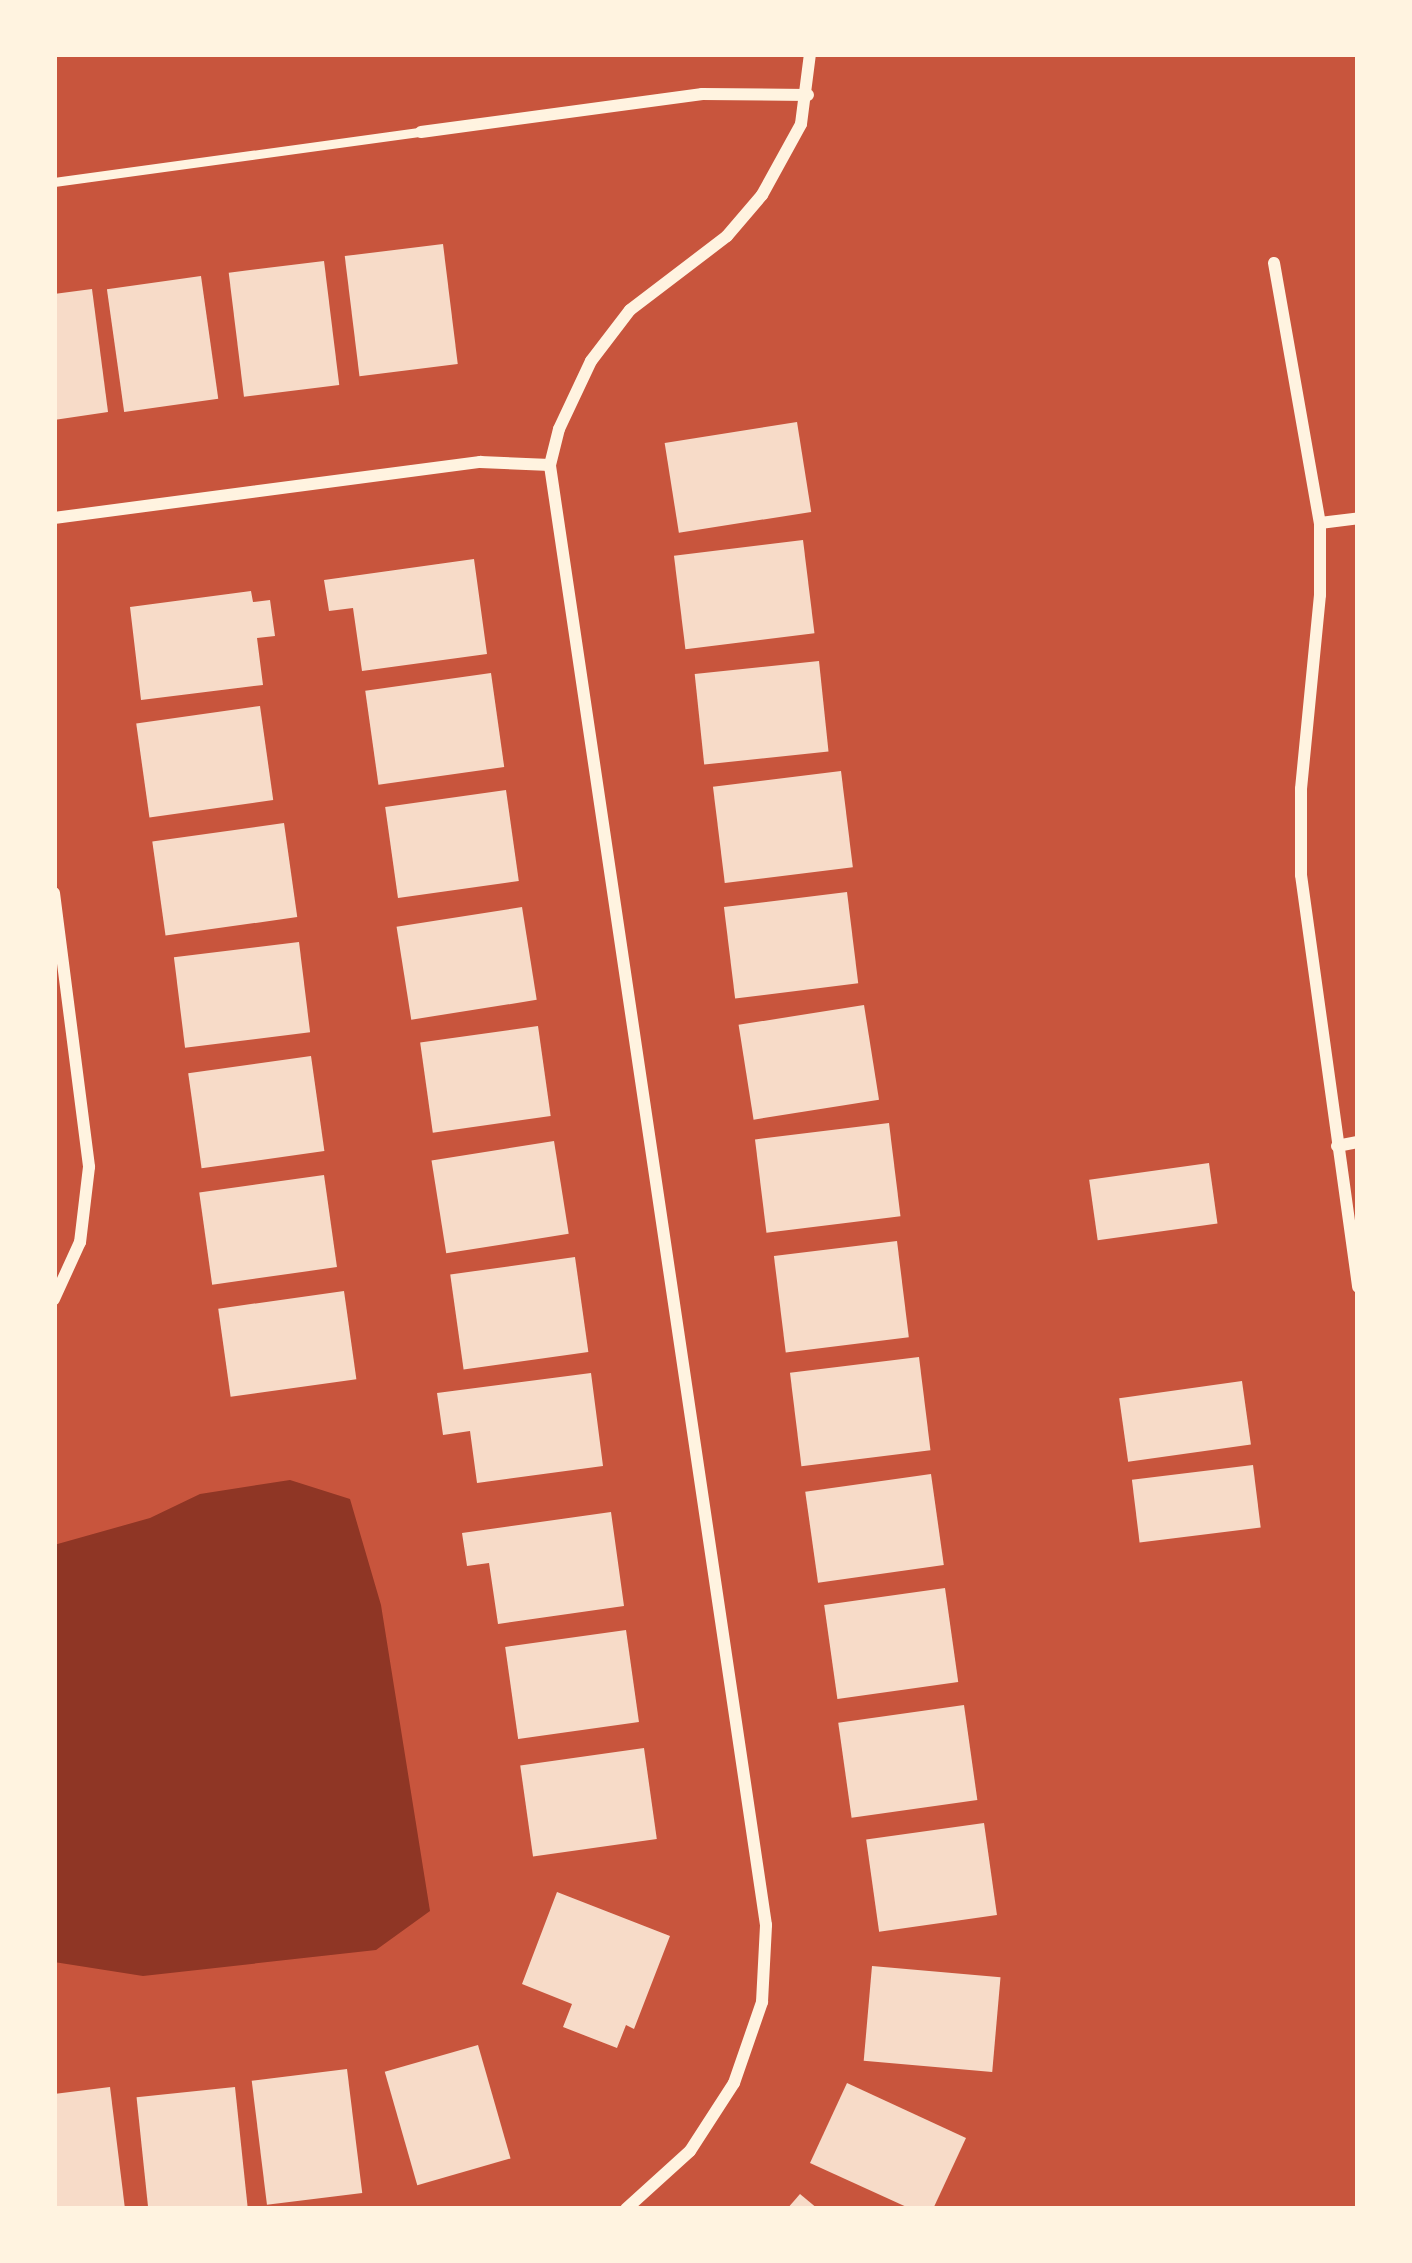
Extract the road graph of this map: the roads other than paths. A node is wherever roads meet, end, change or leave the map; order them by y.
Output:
1 (810, 54) edge
2 (808, 95) junction
3 (421, 132) joint
4 (54, 182) edge
5 (1274, 262) dead end
6 (550, 465) junction
7 (54, 518) edge
8 (1358, 518) edge
9 (1320, 523) junction
10 (54, 893) edge
11 (1358, 1142) edge
12 (1337, 1146) junction
13 (1358, 1287) edge
14 (54, 1299) edge
15 (626, 2209) edge

1 - 2 street
2 - 3 street
2 - 6 street
3 - 4 lane
5 - 9 street
6 - 7 street
6 - 15 street
8 - 9 street
9 - 12 street
10 - 14 street
11 - 12 street
12 - 13 street

